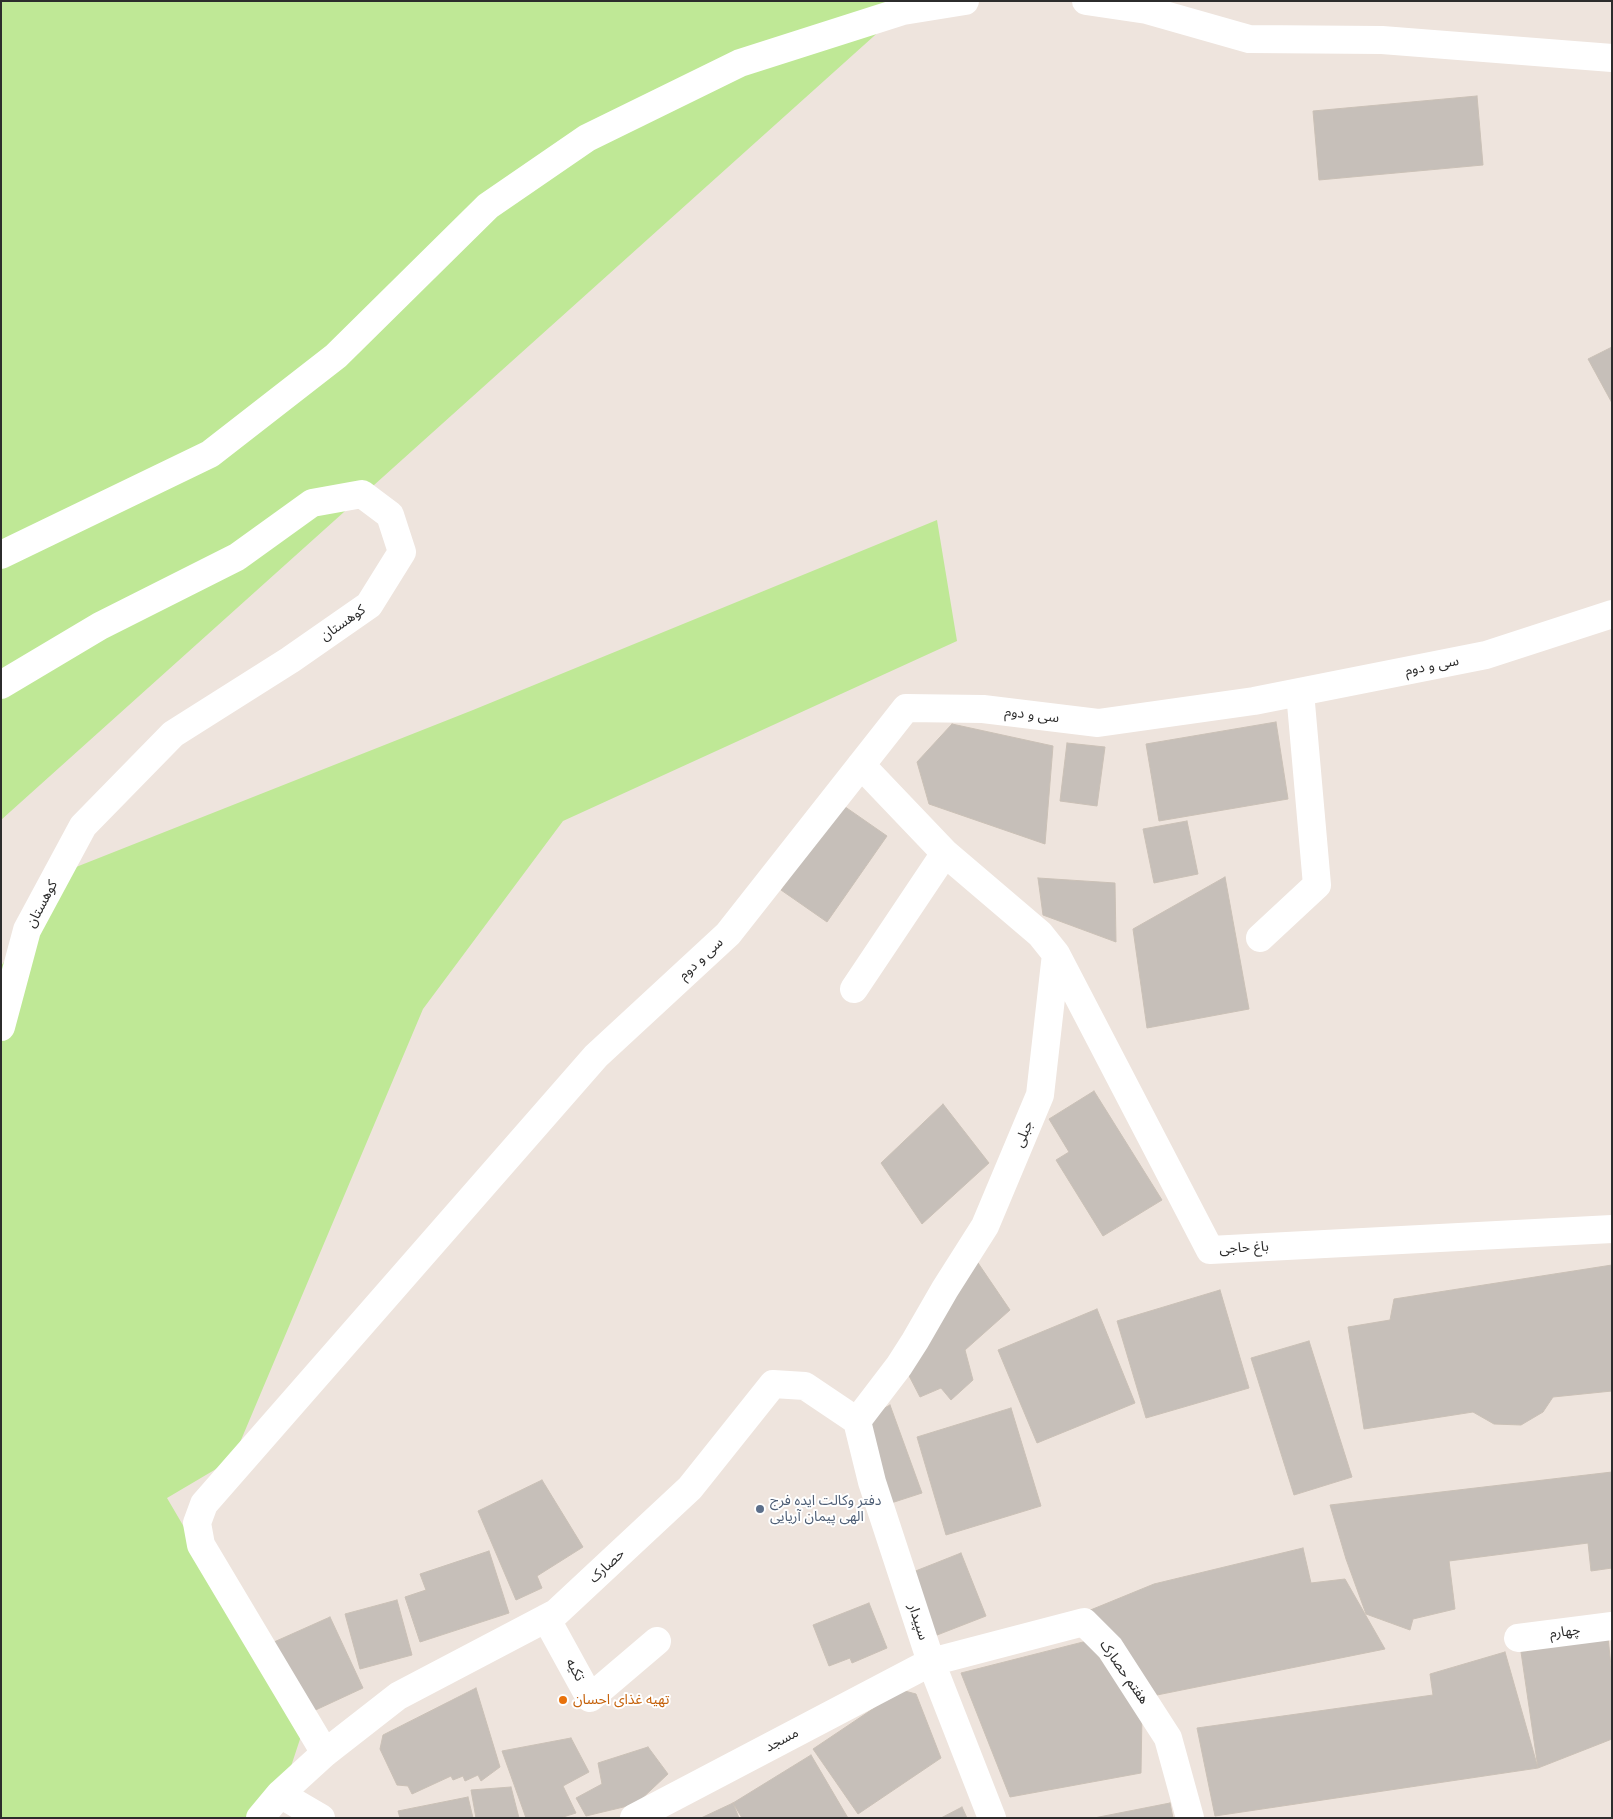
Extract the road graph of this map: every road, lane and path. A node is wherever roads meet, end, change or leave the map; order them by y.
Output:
1 (964, 1) edge
2 (1086, 1) edge
3 (1612, 58) edge
4 (1, 555) edge
5 (1612, 614) edge
6 (1, 686) edge
7 (1300, 692) junction
8 (861, 765) junction
9 (945, 853) junction
10 (1260, 938) dead end
11 (1056, 954) junction
12 (854, 988) dead end
13 (1, 1027) edge
14 (1612, 1229) edge
15 (857, 1421) junction
16 (546, 1618) junction
17 (1612, 1626) edge
18 (1518, 1638) dead end
19 (657, 1641) dead end
20 (931, 1662) junction
21 (325, 1754) junction
22 (280, 1794) junction
23 (260, 1818) edge
24 (321, 1818) edge
25 (634, 1818) edge
26 (992, 1818) edge
27 (1190, 1818) edge

1 - 4 street
2 - 3 street
5 - 7 street, سی و دوم
6 - 13 street, کوهستان
7 - 8 street, سی و دوم
7 - 10 street
8 - 9 street
8 - 21 street, سی و دوم
9 - 11 street
9 - 12 street
11 - 14 street, باغ حاجی
11 - 15 street, جبلی
15 - 16 street, حصارک
15 - 20 street, سپیدار
16 - 19 street, تکیه
16 - 21 street, حصارک
17 - 18 street, چهارم
20 - 25 street, مسجد
20 - 26 street, سپیدار
20 - 27 street, هفتم حصارک
21 - 22 street, حصارک
22 - 23 street
22 - 24 street

